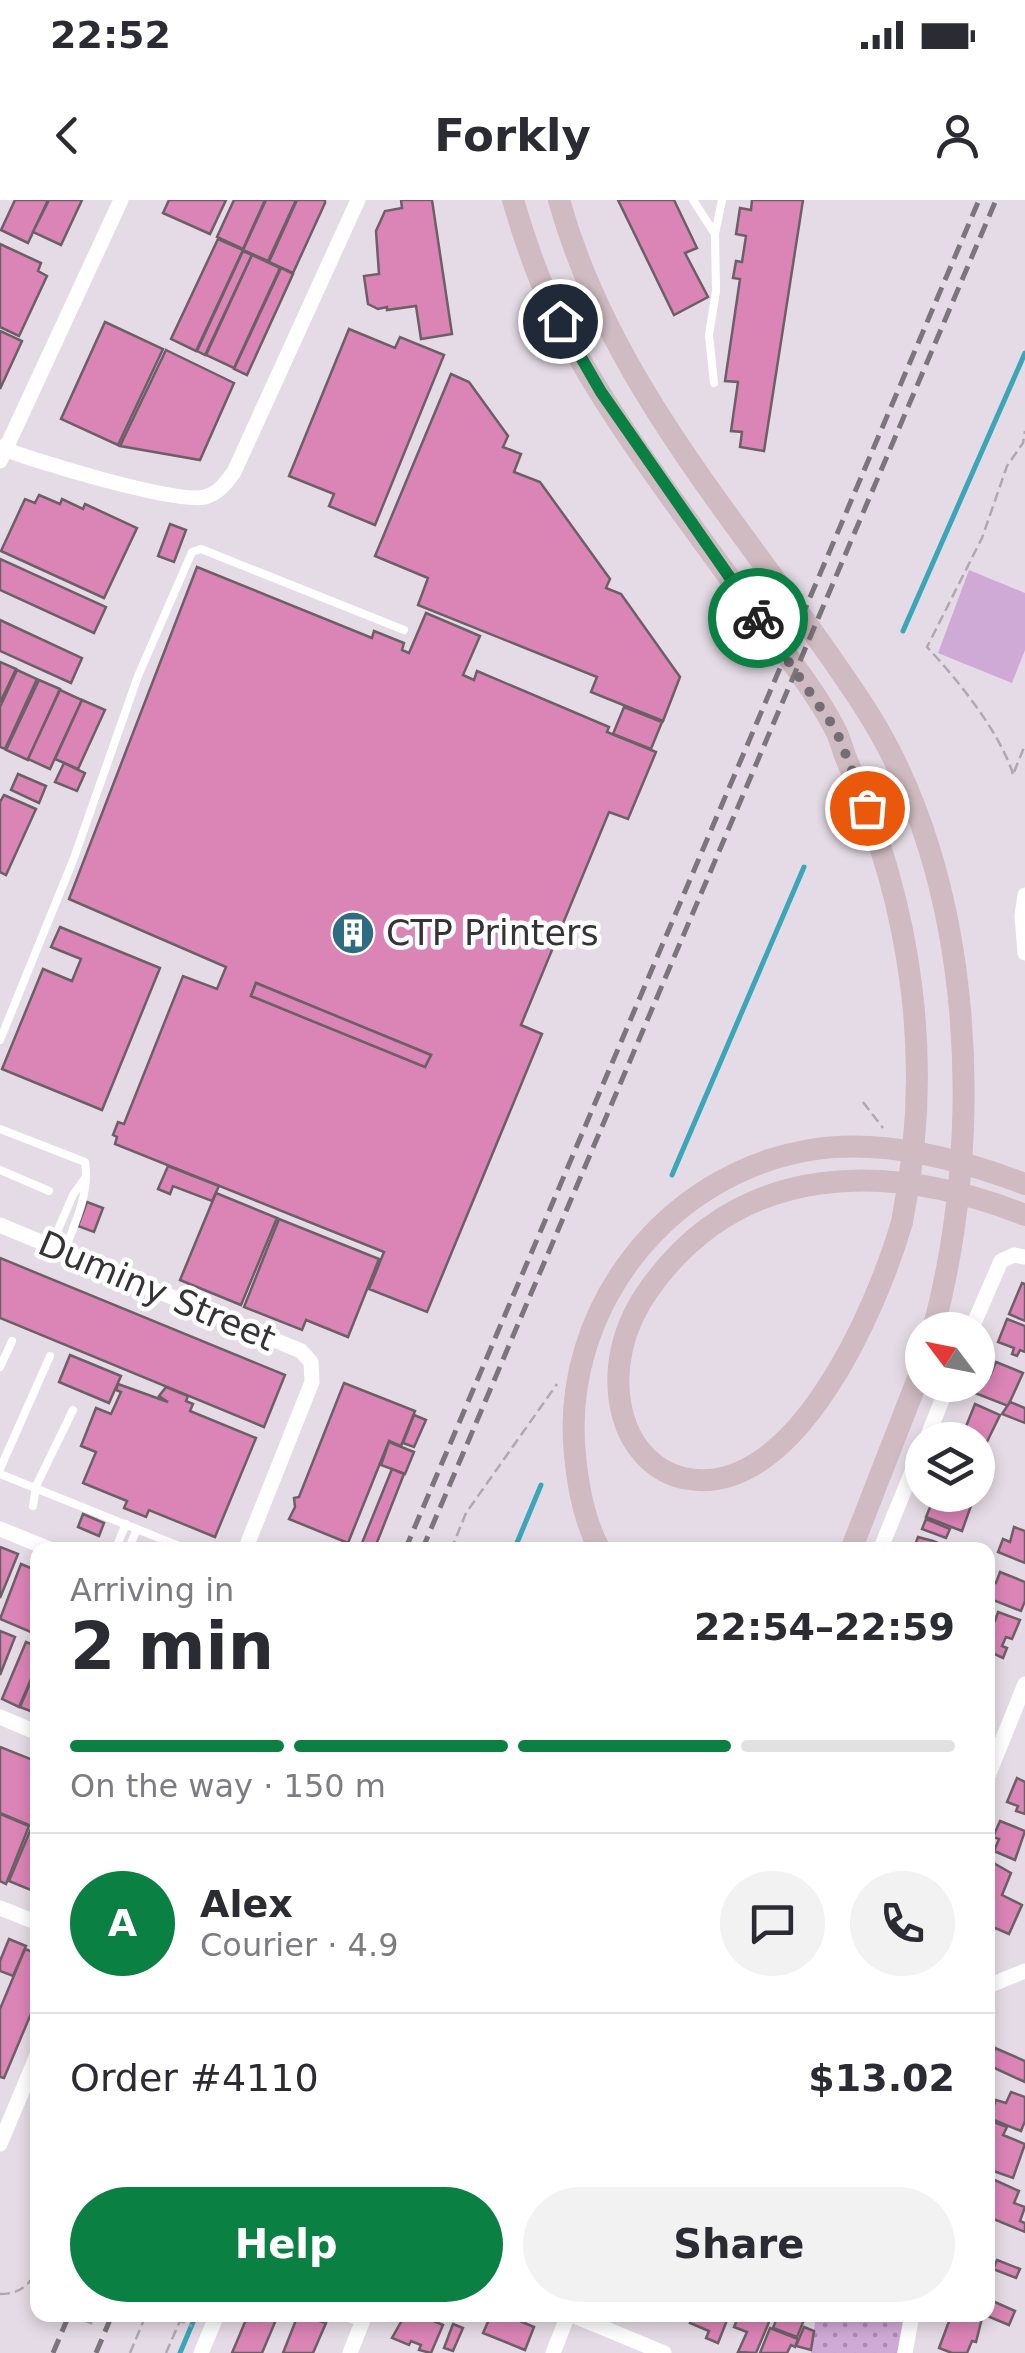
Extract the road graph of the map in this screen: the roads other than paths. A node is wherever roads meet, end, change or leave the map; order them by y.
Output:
1 (121, 200) edge
2 (358, 200) edge
3 (513, 200) edge
4 (559, 200) edge
5 (693, 200) edge
6 (722, 200) edge
7 (714, 234) junction
8 (714, 383) dead end
9 (2, 452) edge
10 (404, 630) dead end
11 (1025, 894) edge
12 (1024, 926) edge
13 (1025, 952) edge
14 (0, 1040) edge
15 (0, 1129) edge
16 (0, 1170) edge
17 (87, 1174) junction
18 (1025, 1184) edge
19 (49, 1190) dead end
20 (1025, 1215) edge
21 (0, 1225) edge
22 (57, 1249) junction
23 (1025, 1256) edge
24 (937, 1312) edge
25 (978, 1312) edge
26 (12, 1341) dead end
27 (50, 1356) dead end
28 (0, 1368) edge
29 (909, 1402) edge
30 (73, 1410) dead end
31 (0, 1471) edge
32 (36, 1486) junction
33 (905, 1489) edge
34 (582, 1502) junction
35 (33, 1506) dead end
36 (126, 1524) junction
37 (0, 1528) edge
38 (136, 1528) junction
39 (161, 1538) junction
40 (33, 1542) edge
41 (118, 1542) edge
42 (131, 1542) edge
43 (159, 1542) edge
44 (170, 1542) edge
45 (248, 1542) edge
46 (584, 1542) edge
47 (596, 1542) edge
48 (855, 1542) edge
49 (883, 1542) edge
50 (1025, 1684) edge
51 (0, 1717) edge
52 (30, 1729) edge
53 (995, 1759) edge
54 (0, 1908) edge
55 (30, 1920) edge
56 (1025, 1971) edge
57 (995, 1983) edge
58 (30, 2073) edge
59 (0, 2098) edge
60 (17, 2105) junction
61 (0, 2144) edge
62 (214, 2322) edge
63 (363, 2322) edge
64 (567, 2322) edge
65 (587, 2322) edge
66 (911, 2322) edge
67 (201, 2353) edge
68 (350, 2353) edge
69 (553, 2353) edge
70 (664, 2353) edge
71 (905, 2353) edge

1 - 9 street
2 - 9 street
3 - 20 main road
4 - 24 main road
5 - 7 lane
6 - 7 lane
7 - 8 lane
10 - 14 lane
11 - 12 street
12 - 13 street
15 - 17 lane
16 - 19 lane
17 - 22 lane
17 - 22 lane
18 - 34 main road
21 - 22 street, Duminy Street
22 - 45 street, Duminy Street
23 - 25 street
26 - 28 lane
27 - 31 lane
29 - 48 main road
30 - 32 lane
31 - 32 lane
32 - 35 lane
32 - 36 lane
33 - 49 street
34 - 46 main road
34 - 47 main road
36 - 38 lane
36 - 41 lane
37 - 40 street
38 - 39 lane
38 - 42 lane
39 - 43 lane
39 - 44 lane
50 - 53 street
51 - 52 street
54 - 55 street
56 - 57 street
58 - 60 street
59 - 60 street
60 - 61 street
62 - 67 street
63 - 68 street
64 - 69 street
65 - 70 street
66 - 71 street

